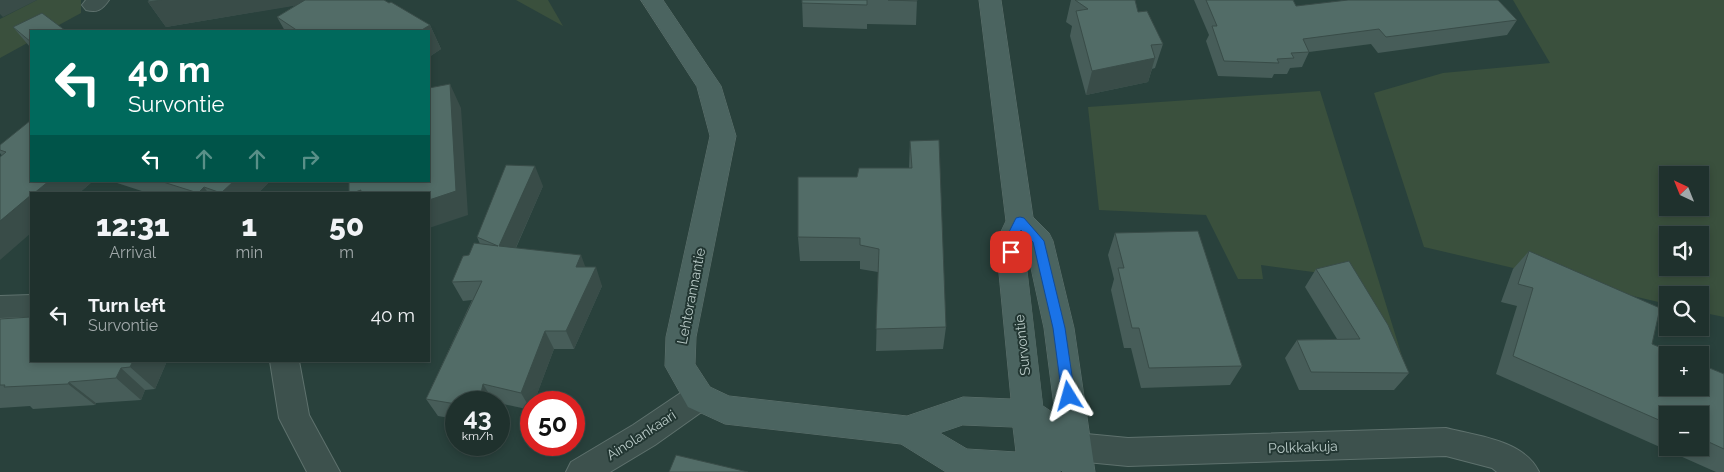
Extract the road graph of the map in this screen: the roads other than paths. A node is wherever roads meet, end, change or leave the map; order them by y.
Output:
1 (652, 0) edge
2 (990, 0) edge
3 (1020, 221) junction
4 (30, 306) edge
5 (0, 308) edge
6 (284, 362) edge
7 (700, 397) junction
8 (1028, 414) junction
9 (906, 430) junction
10 (1078, 460) edge
11 (1034, 470) edge
12 (324, 472) edge
13 (582, 472) edge
14 (1523, 472) edge

1 - 7 street, Lehtorannantie
2 - 3 street
3 - 8 street, Survontie
3 - 10 street
4 - 5 street
6 - 12 street
7 - 9 street, Lehtorannantie
7 - 13 street, Ainolankaari
8 - 9 street, Lehtorannantie
8 - 10 street
8 - 11 street, Survontie
9 - 11 street, Lehtorannantie
10 - 11 street, Lehtorannantie
10 - 14 street, Polkkakuja

